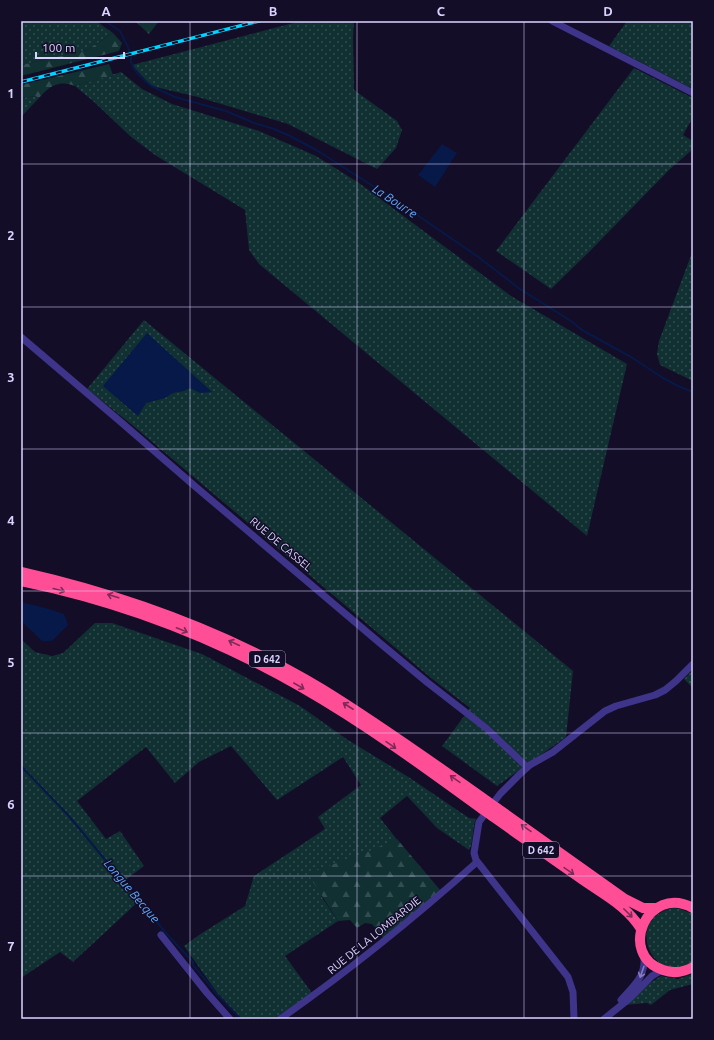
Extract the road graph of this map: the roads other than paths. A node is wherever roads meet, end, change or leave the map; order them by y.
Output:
1 (552, 21) edge
2 (693, 93) edge
3 (21, 337) edge
4 (21, 572) edge
5 (21, 581) edge
6 (693, 664) edge
7 (527, 767) junction
8 (485, 805) junction
9 (494, 812) junction
10 (477, 862) junction
11 (657, 908) junction
12 (693, 908) edge
13 (641, 929) junction
14 (161, 935) dead end
15 (644, 954) junction
16 (692, 968) edge
17 (662, 970) junction
18 (606, 1017) edge
19 (230, 1019) edge
20 (280, 1019) edge
21 (574, 1019) edge

1 - 2 street
3 - 7 street, RUE DE CASSEL
8 -> 4 highway, D 642
5 -> 8 highway, D 642
6 - 7 street
7 - 10 street
8 - 9 highway, D 642, bridge
11 -> 9 highway, D 642
9 -> 13 highway, D 642
10 - 20 street, RUE DE LA LOMBARDIE
10 - 21 street
11 - 12 highway
11 - 13 highway
13 - 15 highway
14 - 19 street
15 - 17 highway
15 -> 18 street
16 - 17 highway
17 - 18 street

